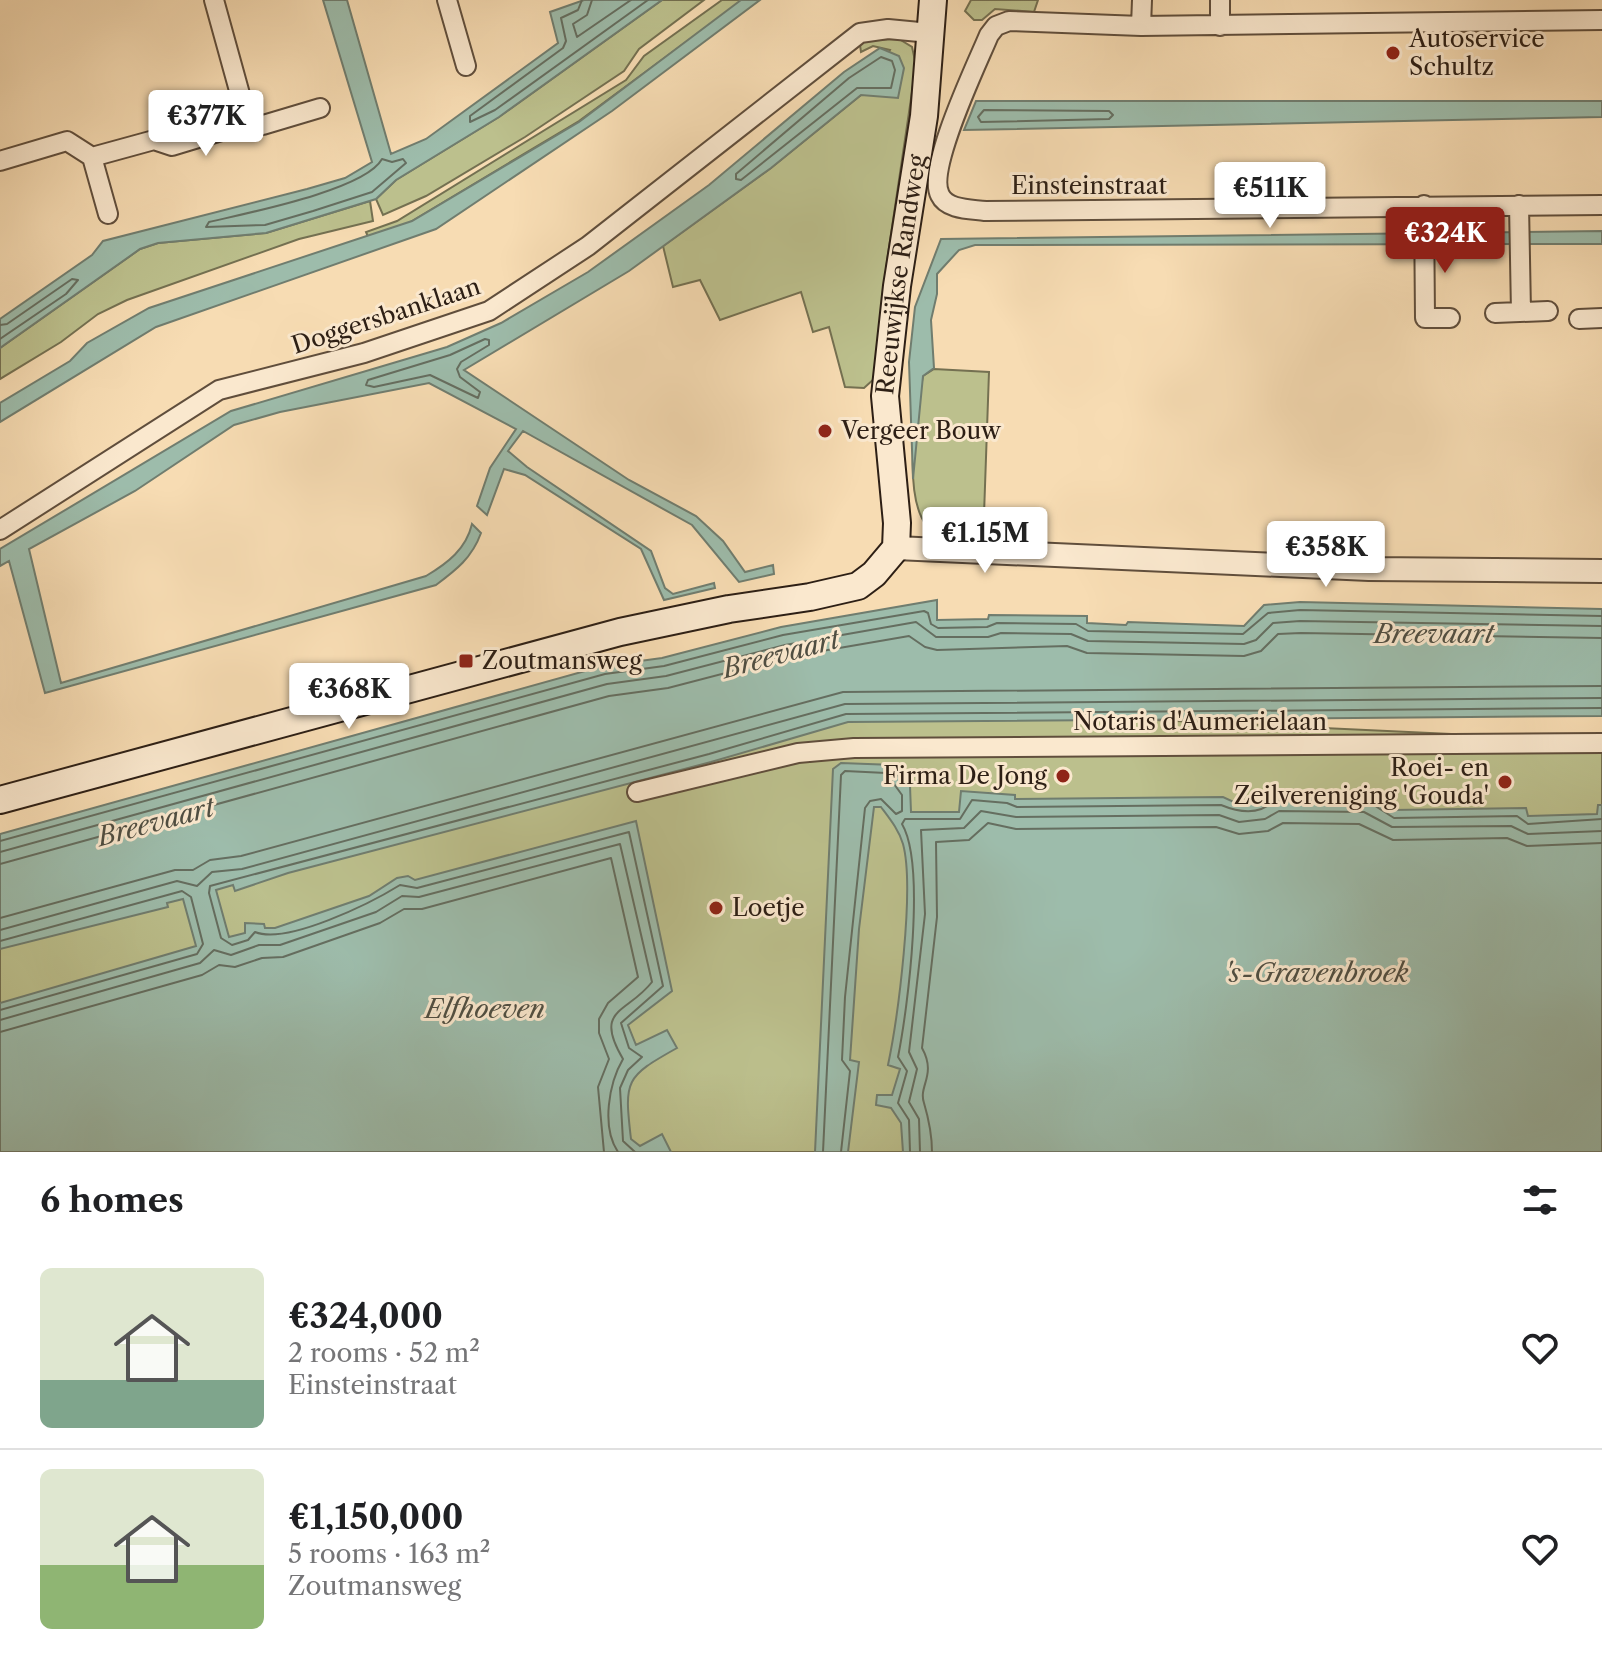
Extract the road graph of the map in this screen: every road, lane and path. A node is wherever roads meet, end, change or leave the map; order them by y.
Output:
1 (214, 0) edge
2 (447, 0) edge
3 (933, 0) edge
4 (1142, 0) edge
5 (1220, 0) edge
6 (1602, 20) edge
7 (1141, 26) junction
8 (1220, 26) junction
9 (930, 33) junction
10 (466, 66) dead end
11 (320, 108) dead end
12 (248, 123) junction
13 (92, 157) junction
14 (0, 161) edge
15 (1424, 205) junction
16 (1519, 205) junction
17 (1602, 205) edge
18 (108, 214) dead end
19 (1548, 311) dead end
20 (1521, 312) junction
21 (1495, 313) dead end
22 (1450, 318) dead end
23 (1602, 318) edge
24 (1579, 319) dead end
25 (0, 530) edge
26 (896, 548) junction
27 (1602, 571) edge
28 (1602, 743) edge
29 (637, 792) dead end
30 (0, 800) edge

1 - 12 street
2 - 10 street
3 - 9 main road, Reeuwijkse Randweg
4 - 7 street
5 - 8 street
6 - 8 street
7 - 8 street
7 - 15 street, Einsteinstraat
9 - 25 street, Doggersbanklaan
9 - 26 main road, Reeuwijkse Randweg
11 - 12 street
12 - 13 street
13 - 14 street
13 - 18 street
15 - 16 street, Einsteinstraat
15 - 22 street
16 - 17 street, Einsteinstraat
16 - 20 street
19 - 20 street
20 - 21 street
23 - 24 street
26 - 27 street
26 - 30 main road
28 - 29 street, Notaris d'Aumerielaan

